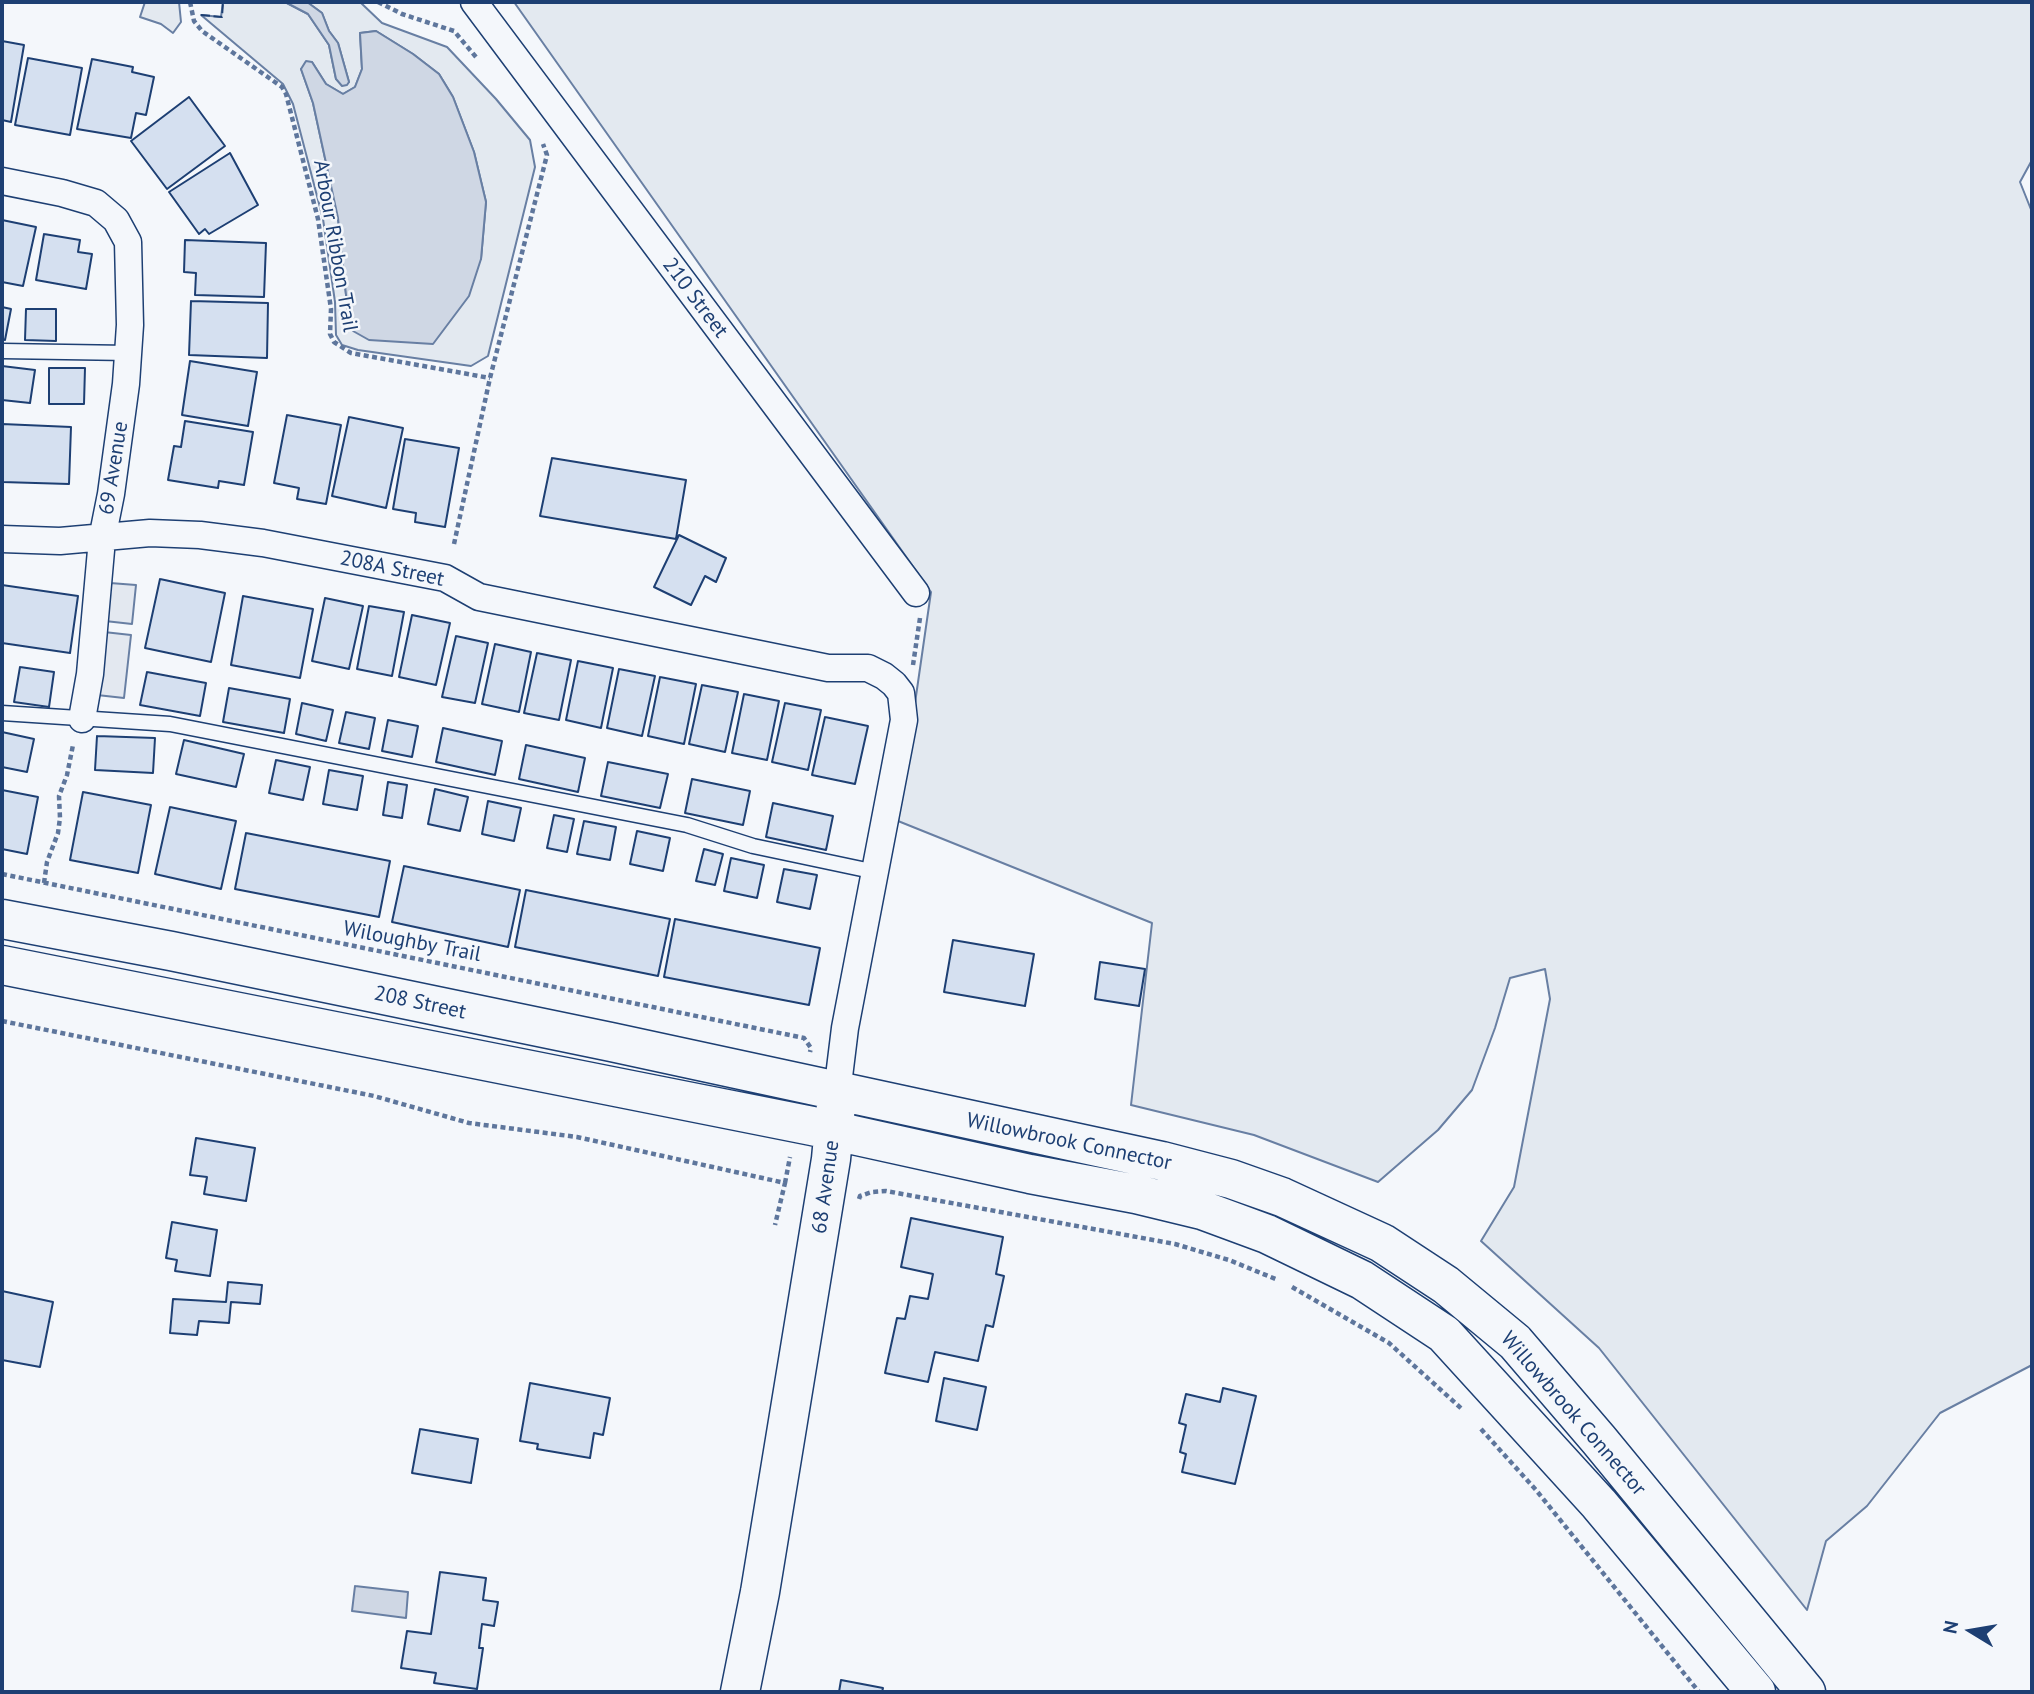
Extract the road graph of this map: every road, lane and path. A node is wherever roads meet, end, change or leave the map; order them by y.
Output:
1 (190, 2) edge
2 (378, 2) edge
3 (474, 2) edge
4 (480, 61) dead end
5 (541, 136) dead end
6 (2, 181) edge
7 (2, 351) edge
8 (129, 353) junction
9 (490, 378) junction
10 (2, 539) edge
11 (102, 539) junction
12 (454, 544) dead end
13 (916, 593) joint
14 (902, 679) junction
15 (2, 713) edge
16 (80, 719) junction
17 (876, 872) junction
18 (2, 874) edge
19 (44, 883) junction
20 (2, 919) edge
21 (2, 965) edge
22 (2, 1021) edge
23 (811, 1048) dead end
24 (837, 1093) junction
25 (834, 1132) junction
26 (856, 1207) dead end
27 (775, 1225) dead end
28 (1469, 1416) dead end
29 (1477, 1426) dead end
30 (740, 1692) edge
31 (1699, 1692) edge
32 (1756, 1692) edge
33 (1806, 1692) edge

1 - 9 path, Arbour Ribbon Trail
2 - 4 path
3 - 13 street, 210 Street
5 - 9 path
6 - 8 street, 69 Avenue
7 - 8 lane
8 - 11 street, 69 Avenue
9 - 12 path
10 - 11 street, 208A Street
11 - 14 street, 208A Street
11 - 16 street, 69 Avenue
13 - 14 path
14 - 17 street, 68 Avenue
15 - 16 lane
16 - 17 lane
16 - 19 path
17 - 24 street, 68 Avenue
18 - 19 path, Wiloughby Trail
19 - 23 path, Wiloughby Trail
20 - 24 main road, 208 Street
21 - 25 main road, 208 Street
22 - 27 path
24 - 25 main road, 68 Avenue
24 - 33 main road, Willowbrook Connector
25 - 30 main road, 68 Avenue
25 - 32 main road, Willowbrook Connector
26 - 28 path
29 - 31 path

